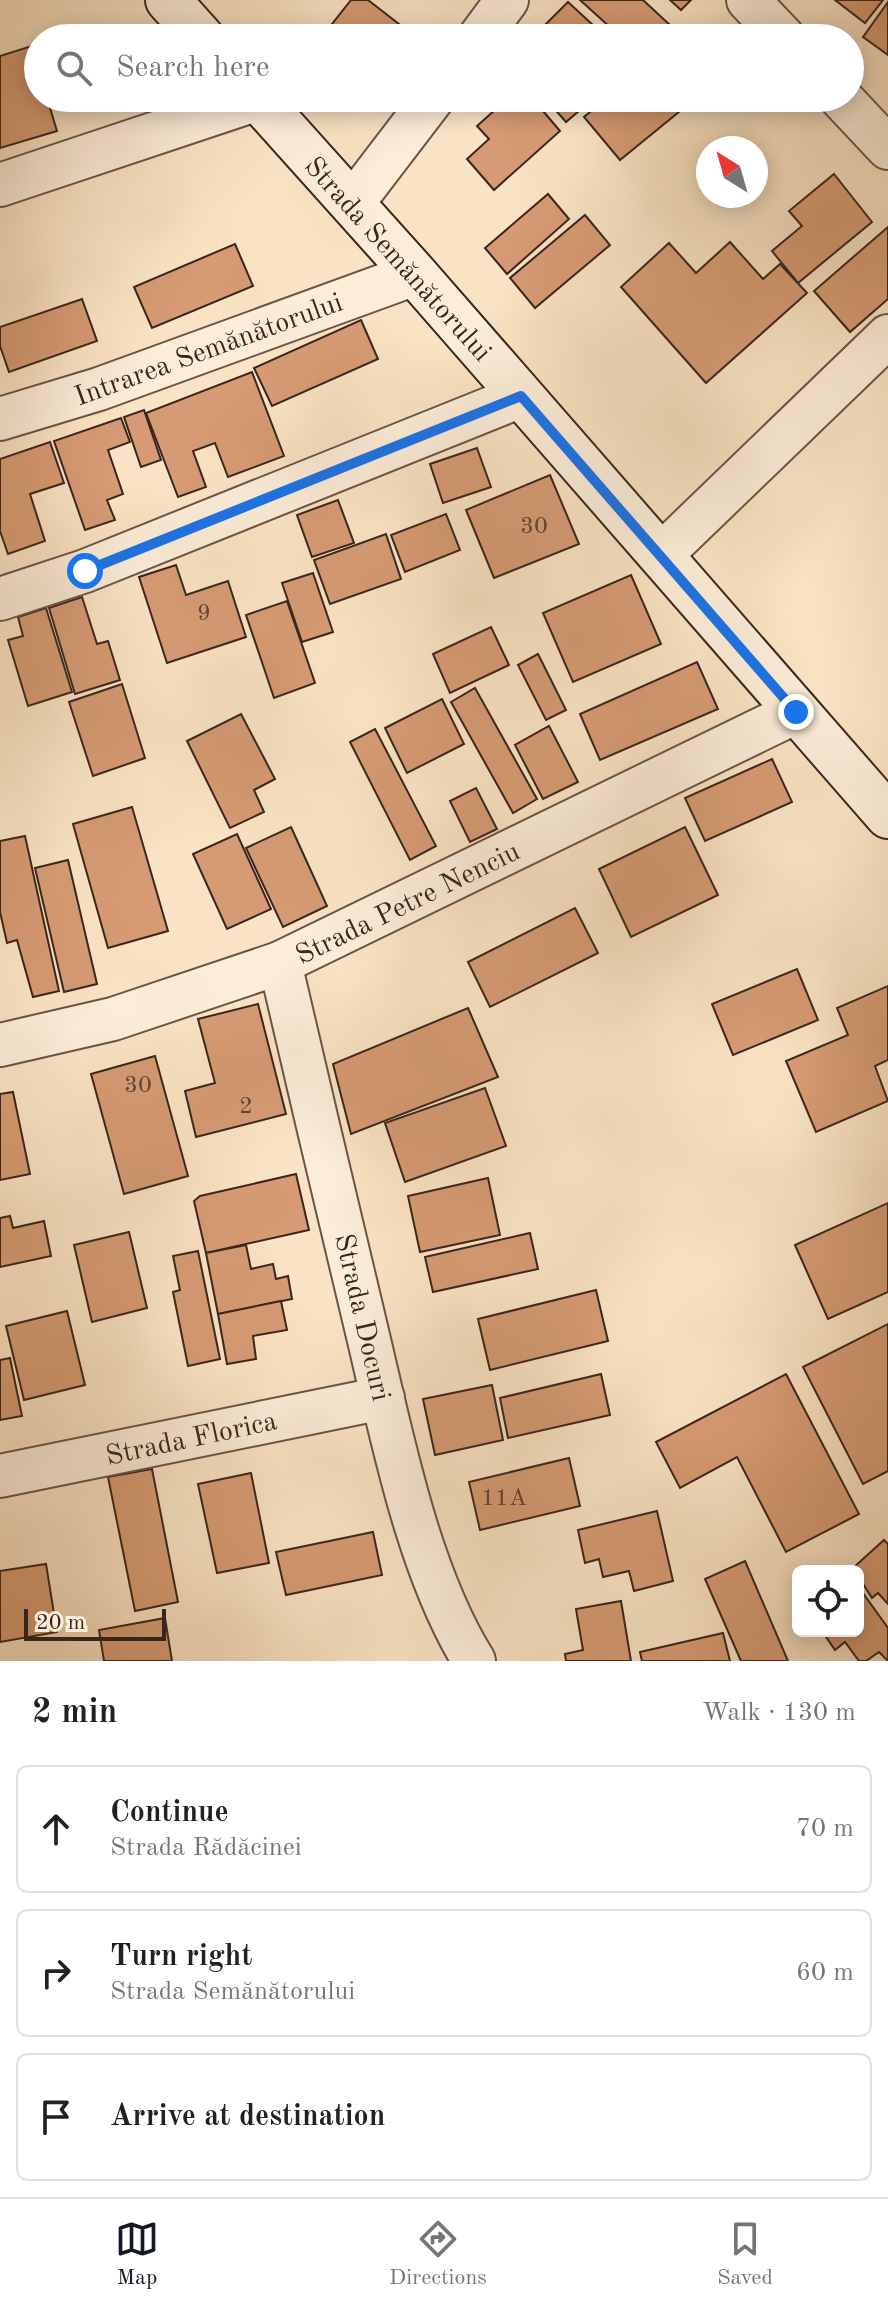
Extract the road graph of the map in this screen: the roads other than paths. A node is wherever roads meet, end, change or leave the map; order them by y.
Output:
1 (168, 0) edge
2 (507, 0) edge
3 (748, 0) edge
4 (189, 24) edge
5 (489, 24) edge
6 (771, 24) edge
7 (218, 112) edge
8 (269, 112) edge
9 (422, 112) edge
10 (854, 112) edge
11 (888, 148) edge
12 (0, 185) edge
13 (352, 204) junction
14 (415, 274) junction
15 (888, 336) edge
16 (521, 396) junction
17 (0, 419) edge
18 (661, 555) junction
19 (0, 599) edge
20 (796, 712) junction
21 (888, 816) edge
22 (280, 963) junction
23 (0, 1045) edge
24 (383, 1398) junction
25 (0, 1476) edge
26 (474, 1661) edge

1 - 4 street
2 - 5 street
3 - 6 street
7 - 12 street
8 - 13 street, Strada Semănătorului
9 - 13 street
10 - 11 street
13 - 14 street, Strada Semănătorului
14 - 16 street, Strada Semănătorului
14 - 17 street, Intrarea Semănătorului
15 - 18 street
16 - 18 street, Strada Semănătorului
16 - 19 street
18 - 20 street, Strada Semănătorului
20 - 21 street, Strada Semănătorului
20 - 22 street, Strada Petre Nenciu
22 - 23 street, Strada Petre Nenciu
22 - 24 street, Strada Docuri
24 - 25 street, Strada Florica
24 - 26 street, Strada Docuri

